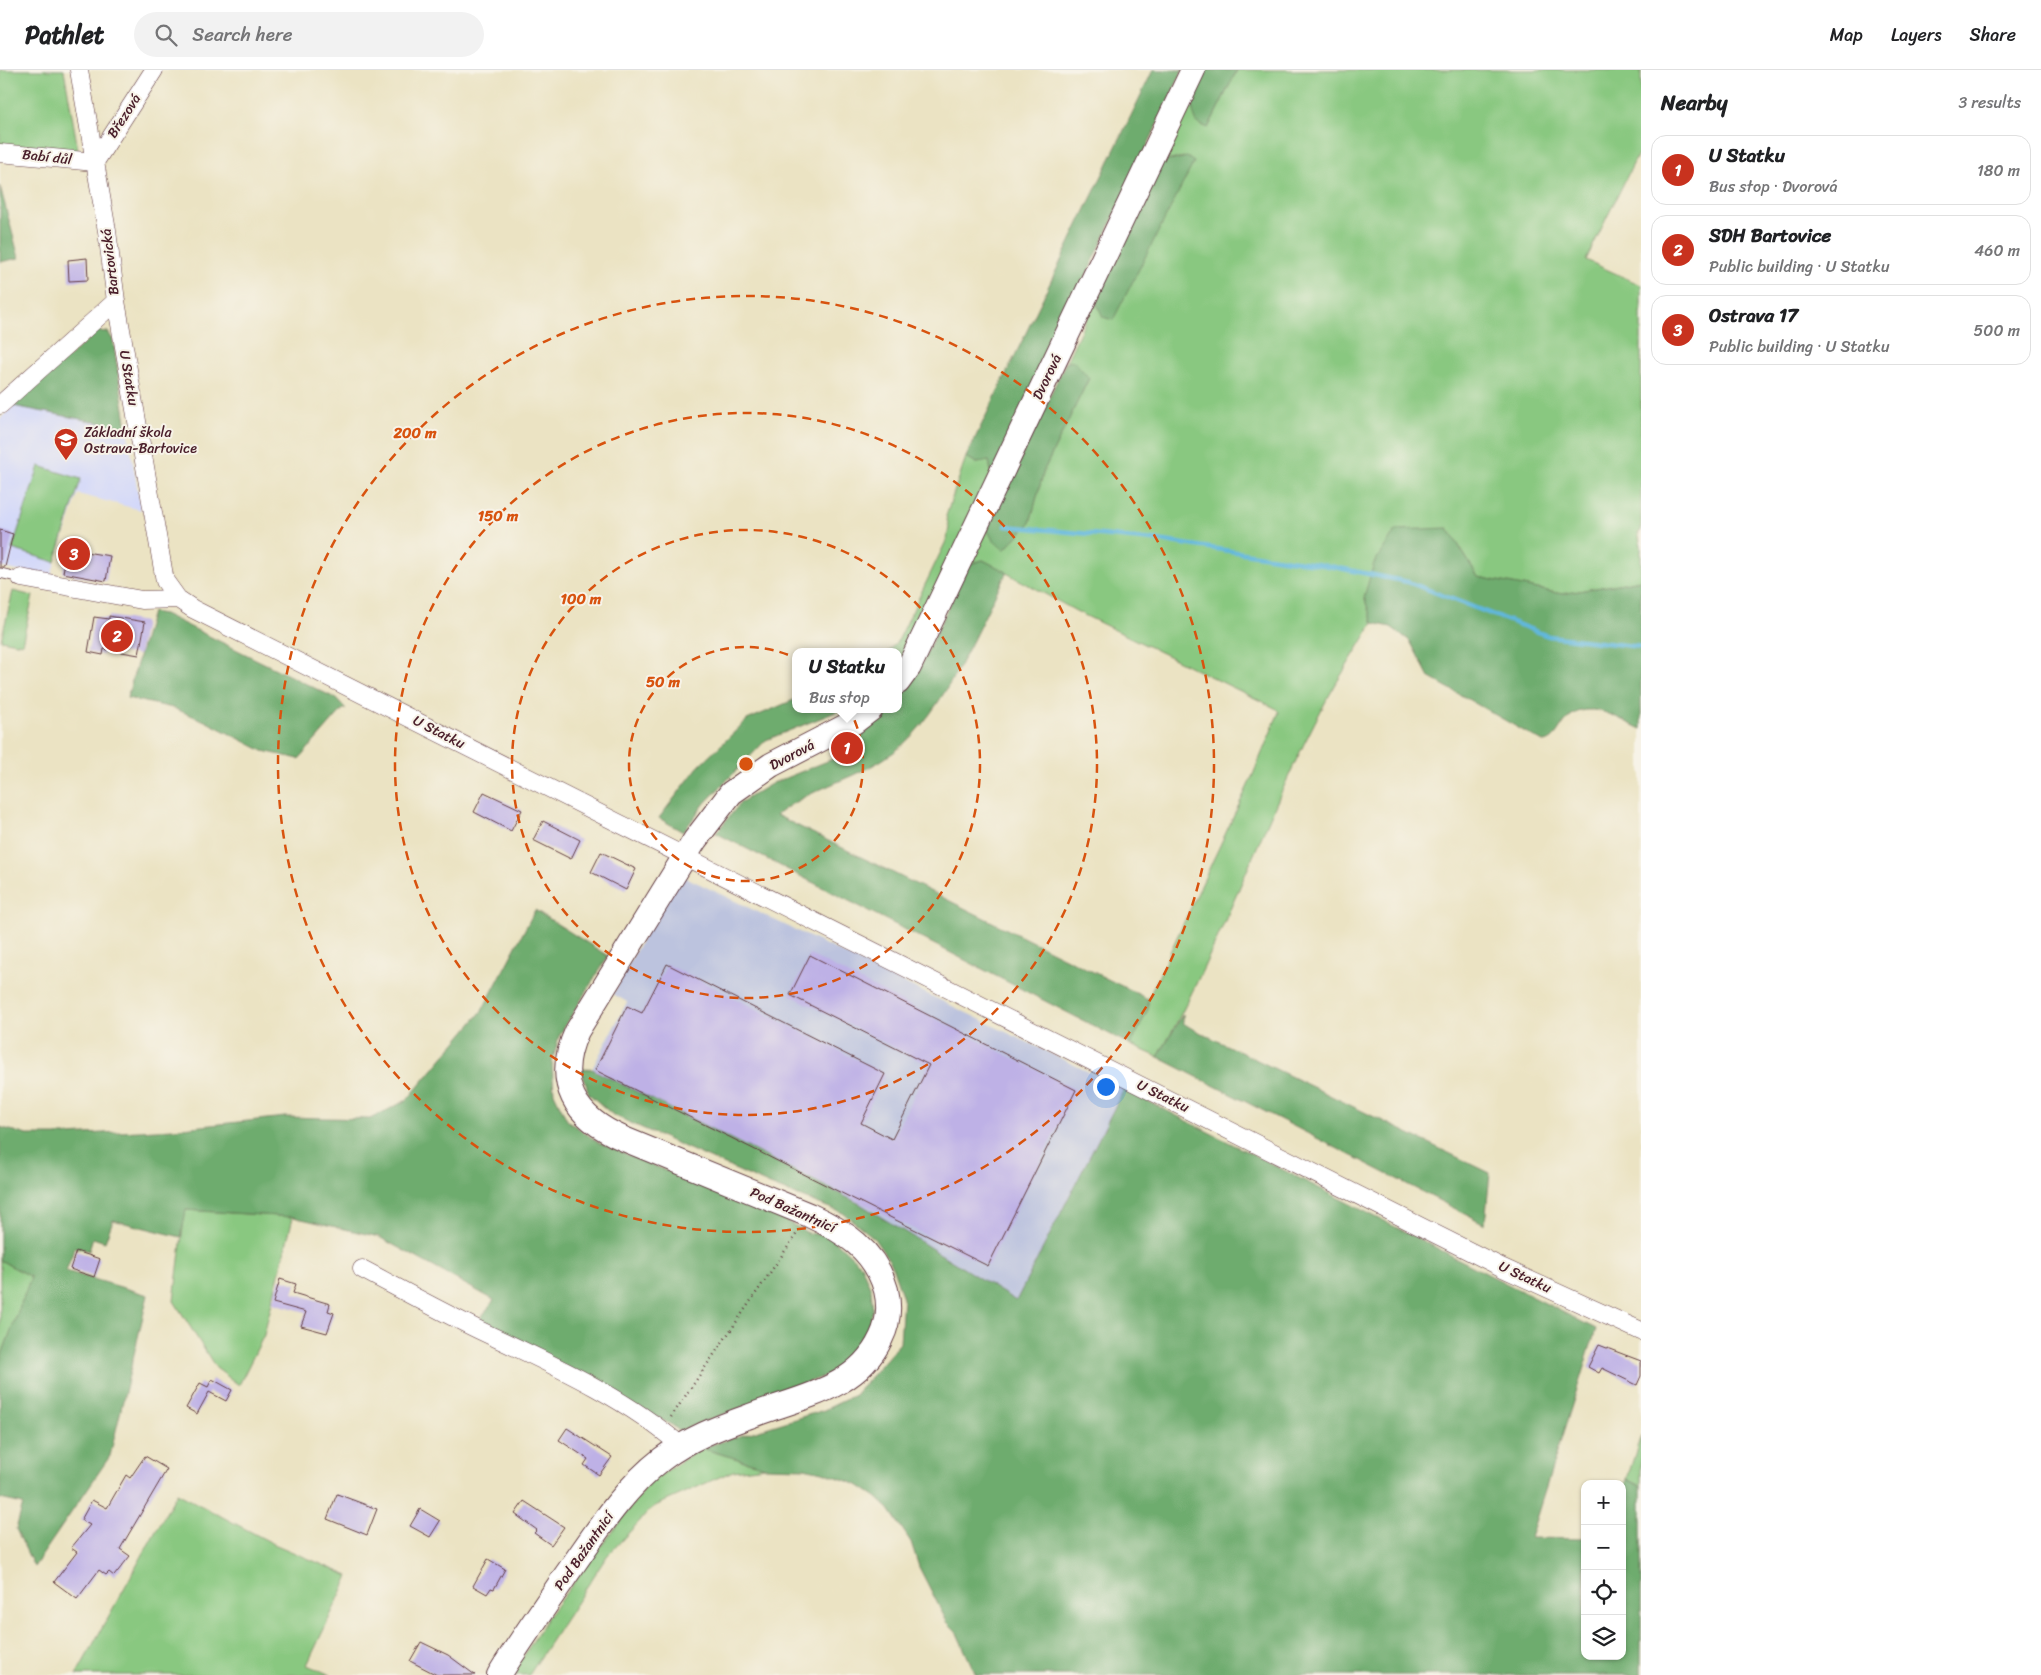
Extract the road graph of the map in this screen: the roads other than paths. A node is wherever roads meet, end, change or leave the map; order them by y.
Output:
1 (79, 70) edge
2 (154, 70) edge
3 (1194, 70) edge
4 (0, 153) edge
5 (95, 162) junction
6 (116, 301) junction
7 (0, 404) edge
8 (0, 573) edge
9 (20, 578) joint
10 (178, 599) junction
11 (902, 677) edge
12 (866, 713) edge
13 (684, 856) junction
14 (362, 1269) dead end
15 (1641, 1331) edge
16 (681, 1446) junction
17 (499, 1675) edge

1 - 5 street, Bartovická
2 - 5 street, Březová
3 - 11 street, Dvorová
4 - 5 street, Babí důl
5 - 6 street, Bartovická
6 - 7 street, Bartovická
6 - 10 street, U Statku
8 - 9 lane
9 - 10 street
10 - 13 street, U Statku
12 - 13 street, Dvorová
13 - 15 street, U Statku
13 - 16 street, Pod Bažantnicí
14 - 16 street
16 - 17 street, Pod Bažantnicí

